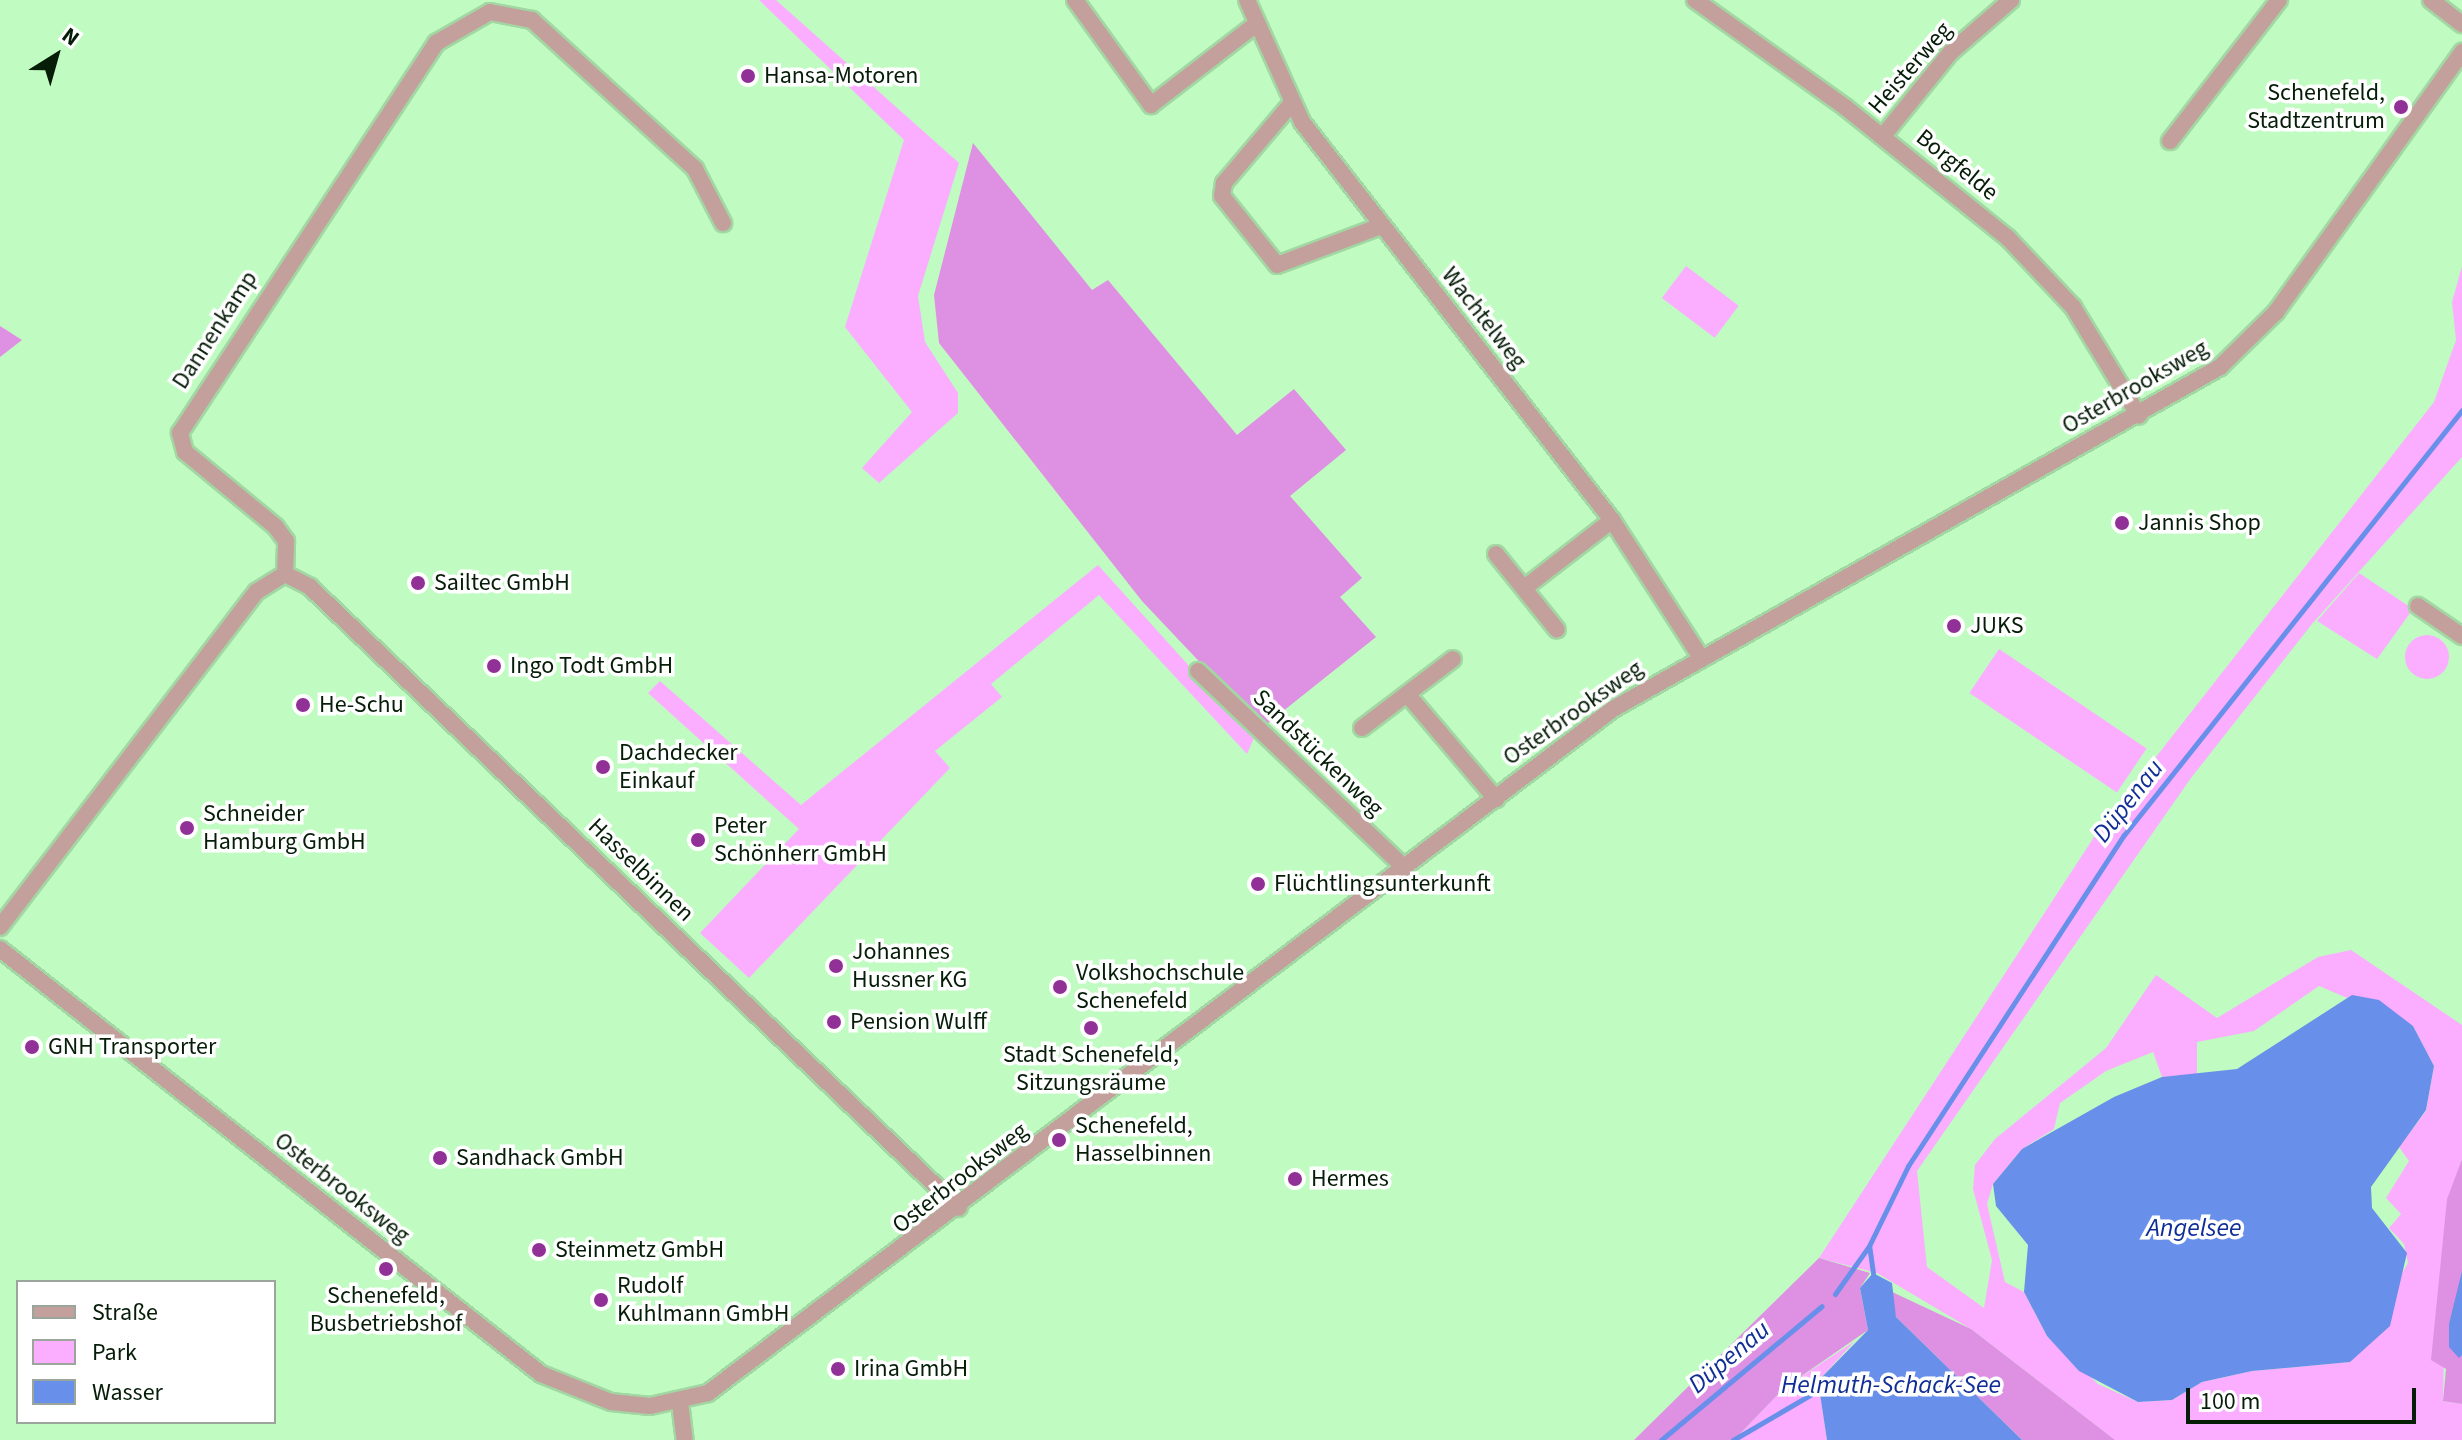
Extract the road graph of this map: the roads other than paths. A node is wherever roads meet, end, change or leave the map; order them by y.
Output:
1 (1075, 0) edge
2 (1247, 0) edge
3 (1695, 0) edge
4 (2011, 0) edge
5 (2279, 0) edge
6 (2431, 0) edge
7 (1256, 24) junction
8 (2462, 24) edge
9 (2462, 52) edge
10 (1291, 104) junction
11 (1883, 136) junction
12 (2170, 141) dead end
13 (723, 223) dead end
14 (1381, 226) junction
15 (2139, 416) junction
16 (1612, 520) junction
17 (1496, 554) dead end
18 (285, 574) junction
19 (1527, 586) junction
20 (2418, 606) dead end
21 (1557, 630) dead end
22 (2462, 636) edge
23 (1700, 656) junction
24 (1453, 659) dead end
25 (1198, 671) dead end
26 (1407, 694) junction
27 (1362, 728) dead end
28 (1496, 799) junction
29 (1405, 868) junction
30 (0, 927) edge
31 (0, 949) edge
32 (959, 1208) junction
33 (680, 1402) junction
34 (685, 1440) edge

1 - 7 street
2 - 7 street, Wachtelweg
3 - 11 street, Borgfelde
4 - 11 street, Heisterweg
5 - 12 street
6 - 8 street
7 - 10 street, Wachtelweg
9 - 15 street, Osterbrooksweg
10 - 14 street, Wachtelweg
10 - 14 street
11 - 15 street, Borgfelde
13 - 18 street, Dannenkamp
14 - 16 street, Wachtelweg
15 - 23 street, Osterbrooksweg
16 - 19 street
16 - 23 street, Wachtelweg
17 - 19 street
18 - 30 street
18 - 32 street, Hasselbinnen
19 - 21 street
20 - 22 street
23 - 28 street, Osterbrooksweg
24 - 26 street
25 - 29 street, Sandstückenweg
26 - 27 street
26 - 28 street
28 - 29 street, Osterbrooksweg
29 - 32 street, Osterbrooksweg
31 - 33 street, Osterbrooksweg
32 - 33 street, Osterbrooksweg
33 - 34 street

